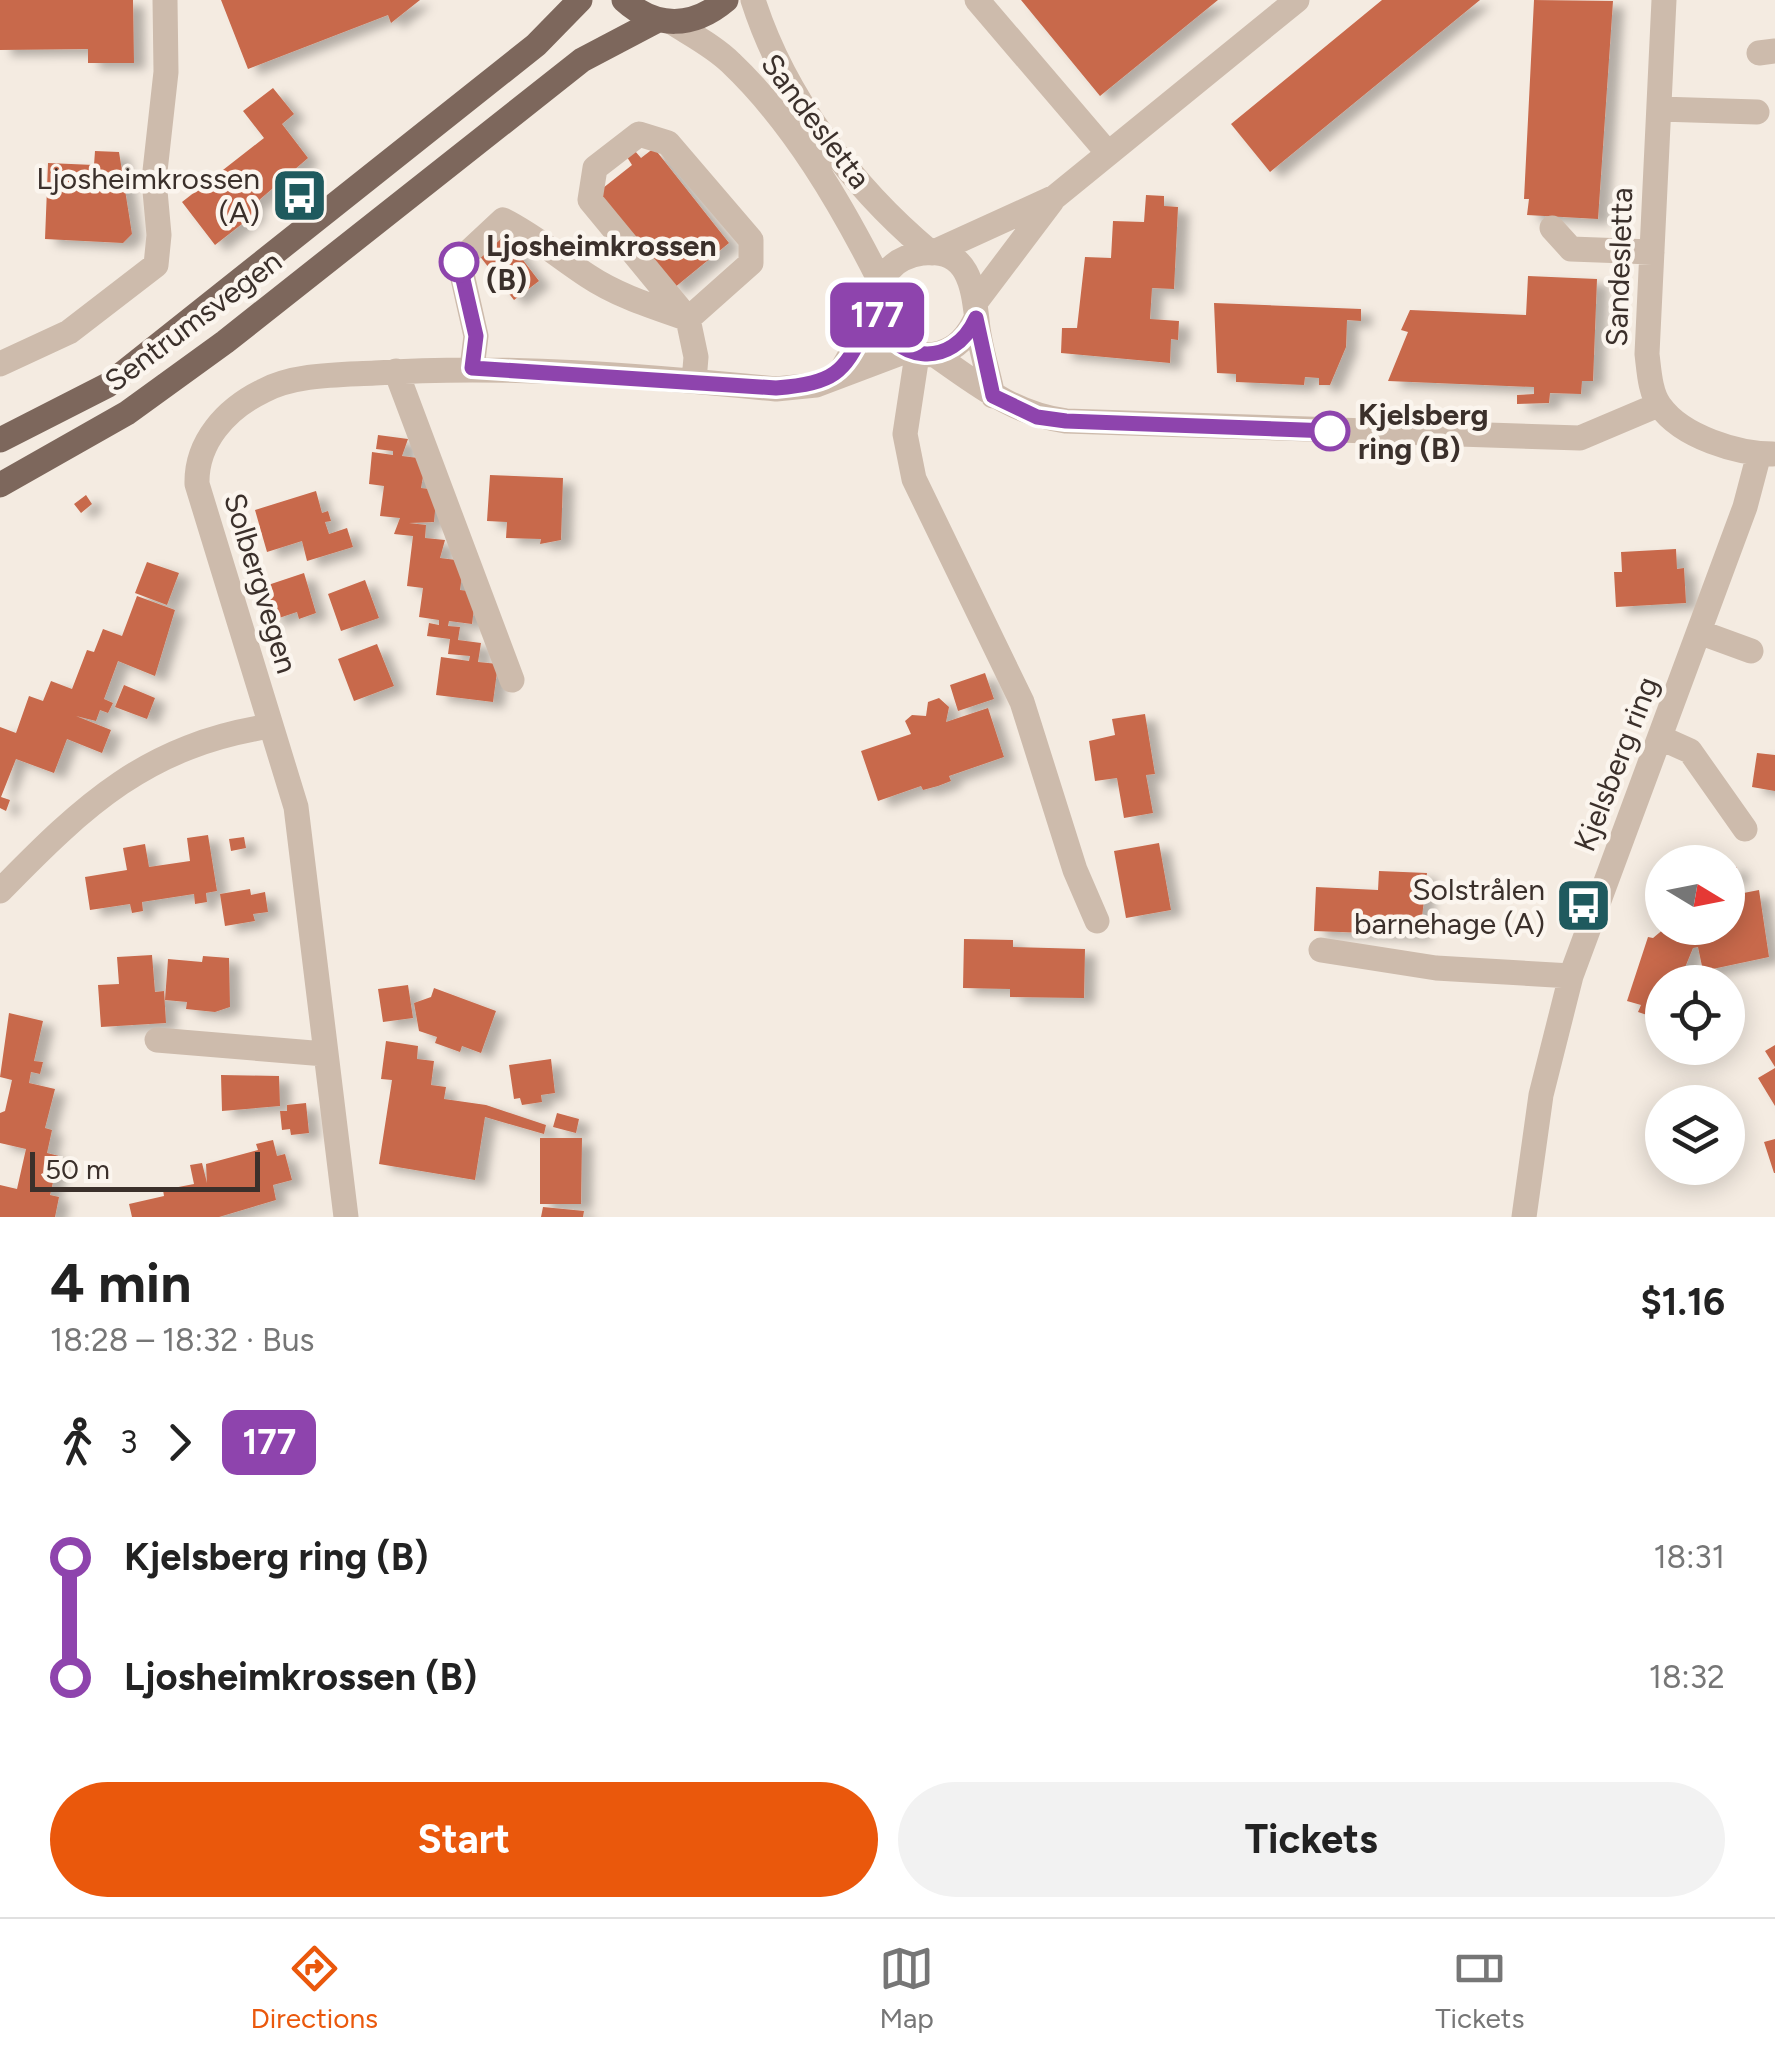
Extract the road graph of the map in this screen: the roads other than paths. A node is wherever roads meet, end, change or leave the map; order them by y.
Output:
1 (165, 0) edge
2 (580, 0) edge
3 (624, 0) edge
4 (726, 0) edge
5 (753, 0) edge
6 (976, 0) edge
7 (1296, 0) edge
8 (1664, 0) edge
9 (666, 22) junction
10 (1659, 109) junction
11 (1757, 112) dead end
12 (1107, 152) junction
13 (1055, 197) junction
14 (1552, 228) dead end
15 (932, 252) junction
16 (1652, 252) junction
17 (880, 281) junction
18 (977, 308) junction
19 (876, 310) junction
20 (688, 319) junction
21 (919, 354) junction
22 (0, 364) edge
23 (472, 368) junction
24 (396, 371) junction
25 (840, 373) junction
26 (694, 381) junction
27 (993, 396) junction
28 (1658, 405) junction
29 (0, 440) edge
30 (1767, 454) edge
31 (0, 486) edge
32 (1699, 632) junction
33 (1751, 652) dead end
34 (512, 680) dead end
35 (272, 726) junction
36 (1661, 738) junction
37 (1746, 829) dead end
38 (0, 891) edge
39 (1097, 921) dead end
40 (1321, 950) dead end
41 (1571, 976) junction
42 (156, 1040) dead end
43 (325, 1054) junction
44 (346, 1217) edge
45 (1524, 1217) edge

1 - 22 street
2 - 29 main road, Sentrumsvegen
3 - 9 main road
4 - 9 main road, Sentrumsvegen
5 - 15 street, Sandesletta
6 - 12 street
7 - 12 street
8 - 10 street, Sandesletta
9 - 17 street, Sandesletta
9 - 31 main road, Sentrumsvegen
10 - 11 street
10 - 16 street, Sandesletta
12 - 13 street
13 - 15 street
13 - 18 street
14 - 16 street
15 - 17 street
15 - 18 street, Sandesletta
16 - 28 street, Sandesletta
17 - 19 street
18 - 21 street
18 - 27 street
19 - 21 street
19 - 25 street
20 - 20 street
20 - 23 street
20 - 26 street
21 - 25 street, Solbergvegen
21 - 27 street
21 - 39 street
23 - 24 street, Solbergvegen
23 - 26 street, Solbergvegen
24 - 34 street
24 - 35 street, Solbergvegen
25 - 26 street, Solbergvegen
27 - 28 street
28 - 30 street
30 - 32 street, Kjelsberg ring
32 - 33 street
32 - 36 street, Kjelsberg ring
35 - 38 street
35 - 43 street, Solbergvegen
36 - 37 street
36 - 41 street, Kjelsberg ring
40 - 41 street
41 - 45 street, Kjelsberg ring
42 - 43 street
43 - 44 street, Solbergvegen

